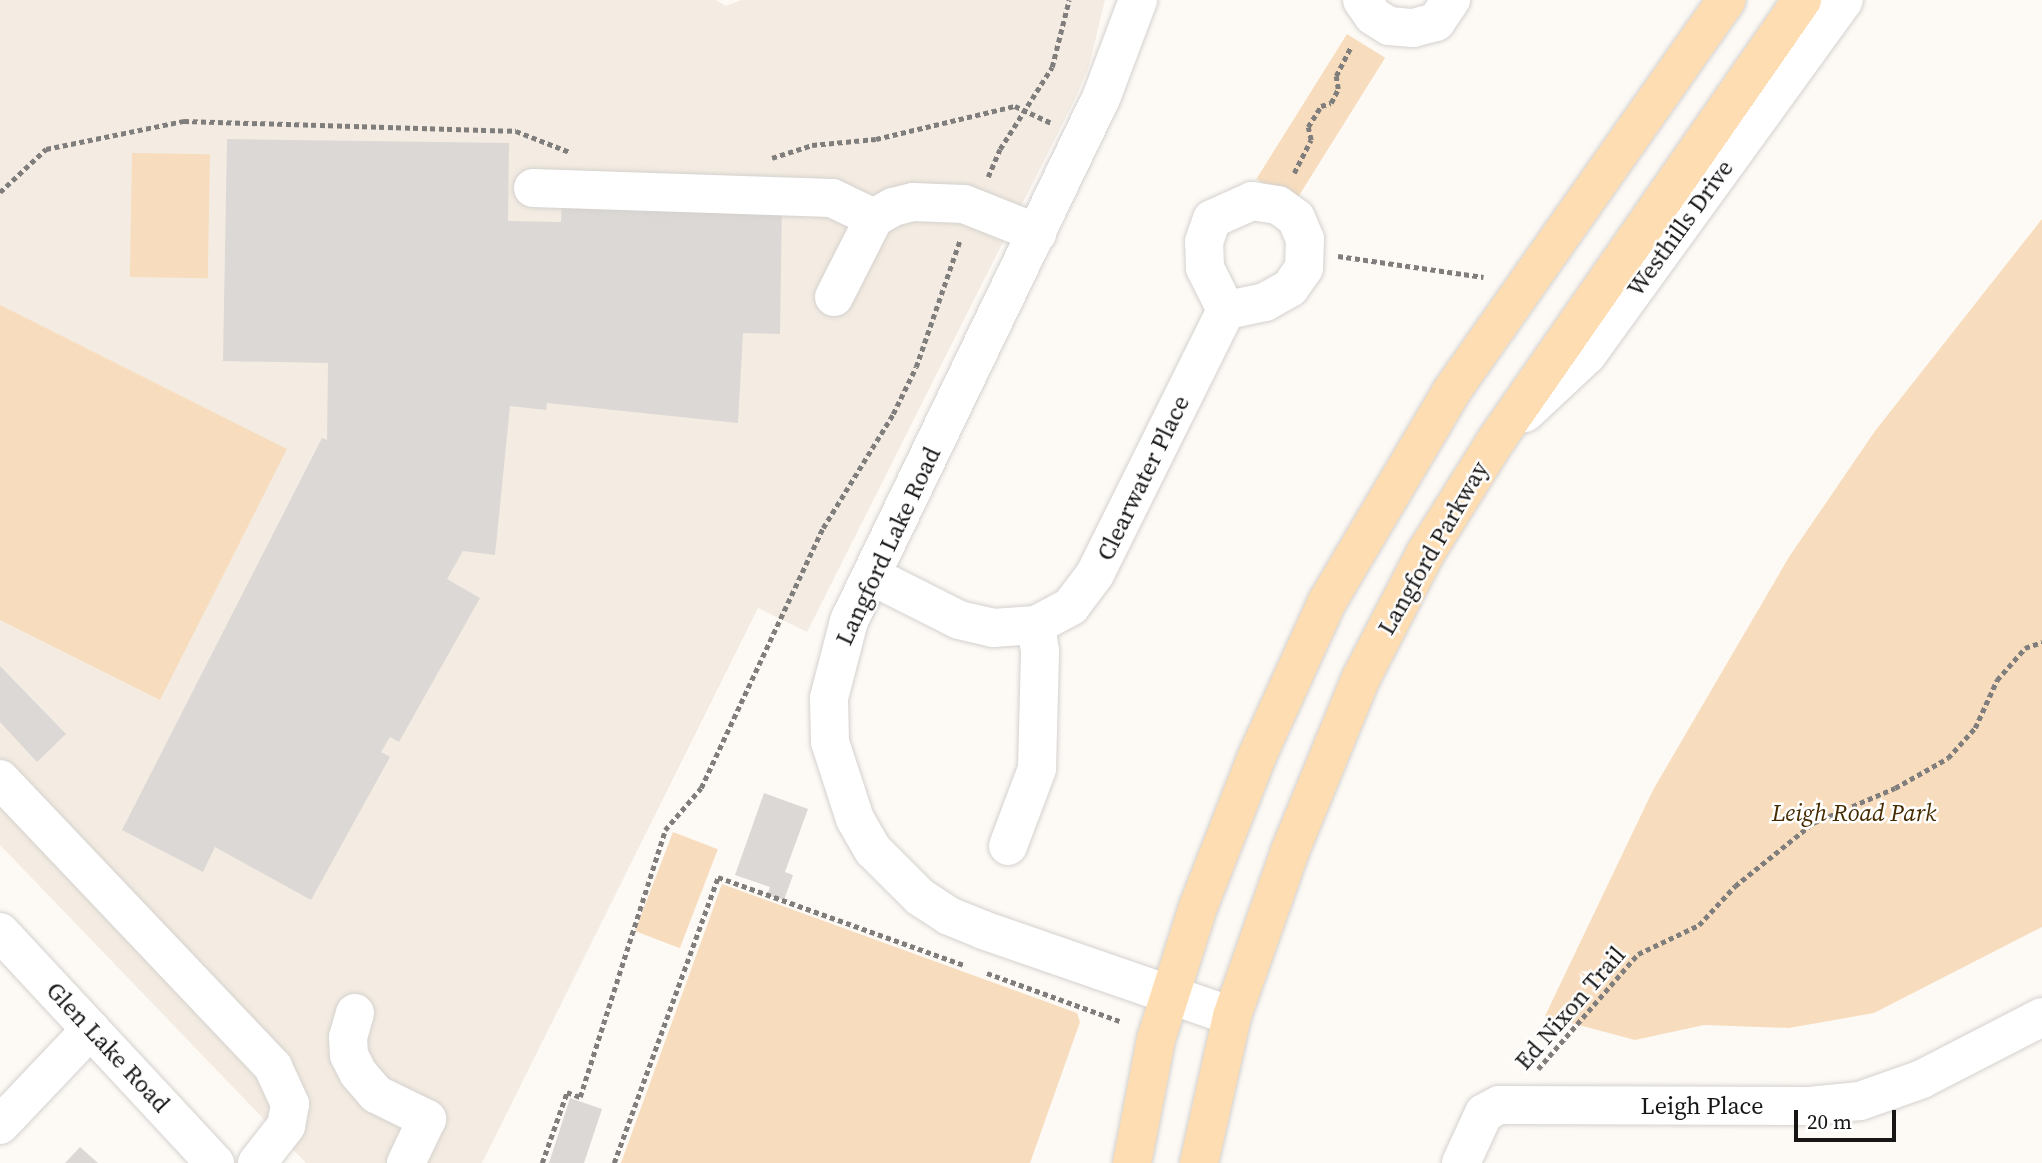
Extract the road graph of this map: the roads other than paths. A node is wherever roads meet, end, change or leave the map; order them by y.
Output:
1 (1138, 0) edge
2 (1362, 0) edge
3 (1451, 0) edge
4 (1727, 0) edge
5 (1802, 0) edge
6 (1844, 0) edge
7 (533, 188) dead end
8 (874, 218) junction
9 (1037, 233) junction
10 (834, 297) dead end
11 (1226, 310) dead end
12 (1497, 439) junction
13 (872, 576) junction
14 (1036, 625) junction
15 (0, 779) edge
16 (1008, 846) dead end
17 (0, 932) edge
18 (1168, 994) junction
19 (355, 1013) dead end
20 (1233, 1016) junction
21 (2042, 1017) edge
22 (91, 1029) junction
23 (0, 1125) edge
24 (215, 1163) edge
25 (257, 1163) edge
26 (405, 1163) edge
27 (1132, 1163) edge
28 (1199, 1163) edge
29 (1461, 1163) edge

1 - 9 street, Langford Lake Road
2 - 3 street
4 - 18 main road
5 - 12 main road, Langford Parkway
6 - 12 street, Westhills Drive
7 - 8 street
8 - 9 street
8 - 10 street
9 - 13 street, Langford Lake Road
11 - 14 street, Clearwater Place
12 - 20 main road, Langford Parkway
13 - 14 street, Clearwater Place
13 - 18 street, Langford Lake Road
14 - 16 street
15 - 25 street
17 - 22 street, Glen Lake Road
18 - 20 street, Langford Lake Road
18 - 27 main road
19 - 26 street
20 - 28 main road, Langford Parkway
21 - 29 street, Leigh Place
22 - 23 street
22 - 24 street, Glen Lake Road

